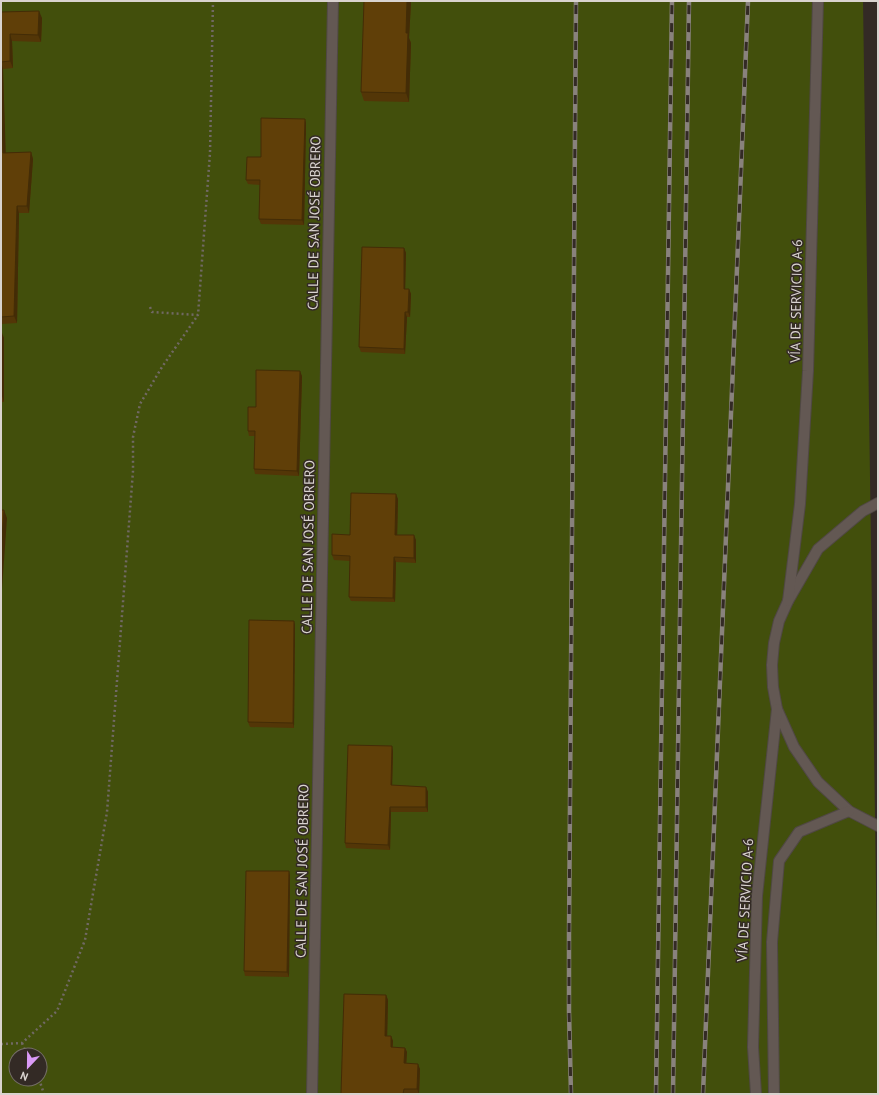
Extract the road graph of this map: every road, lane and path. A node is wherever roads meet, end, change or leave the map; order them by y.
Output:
1 (213, 1) edge
2 (332, 1) edge
3 (818, 1) edge
4 (150, 307) dead end
5 (198, 315) junction
6 (878, 503) edge
7 (788, 601) junction
8 (777, 709) junction
9 (849, 811) junction
10 (878, 826) edge
11 (1, 1044) edge
12 (22, 1044) junction
13 (23, 1047) edge
14 (312, 1094) edge
15 (756, 1094) edge
16 (774, 1094) edge

1 - 5 path
2 - 14 street, CALLE DE SAN JOSÉ OBRERO
3 - 7 street, VÍA DE SERVICIO A-6
4 - 5 path
5 - 12 path
6 - 7 street
7 - 8 street
8 - 9 street
8 - 15 street, VÍA DE SERVICIO A-6
9 - 10 street
9 - 16 street
11 - 12 path
12 - 13 path

